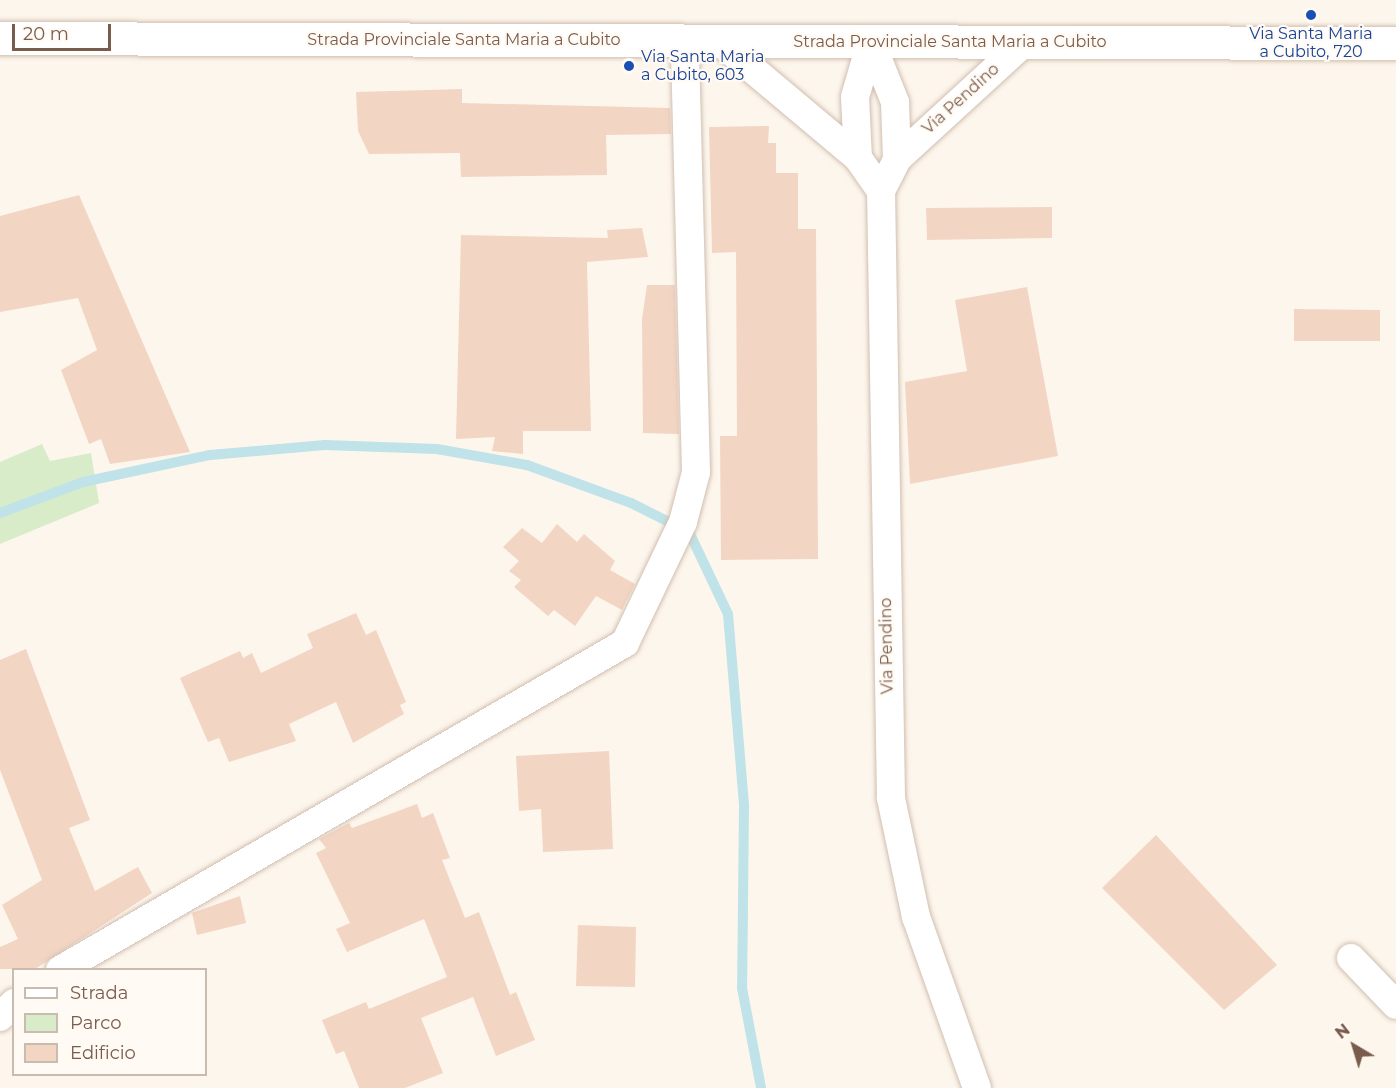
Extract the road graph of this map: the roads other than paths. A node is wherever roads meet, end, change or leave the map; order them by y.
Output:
1 (0, 38) edge
2 (685, 41) junction
3 (1026, 41) junction
4 (720, 42) junction
5 (871, 42) junction
6 (1396, 44) edge
7 (858, 158) junction
8 (897, 159) junction
9 (881, 191) junction
10 (1351, 958) dead end
11 (62, 968) edge
12 (1396, 1005) edge
13 (12, 1006) edge
14 (0, 1017) edge
15 (977, 1088) edge

1 - 2 main road, Strada Provinciale Santa Maria a Cubito
2 - 4 main road, Strada Provinciale Santa Maria a Cubito
2 - 11 street
3 - 5 main road, Strada Provinciale Santa Maria a Cubito
3 - 6 main road, Strada Provinciale Santa Maria a Cubito
3 - 8 street, Via Pendino
4 - 5 main road, Strada Provinciale Santa Maria a Cubito
4 - 7 street
5 - 7 street
5 - 8 street, Via Pendino
7 - 9 street
8 - 9 street, Via Pendino
9 - 15 street, Via Pendino
10 - 12 street
13 - 14 street

